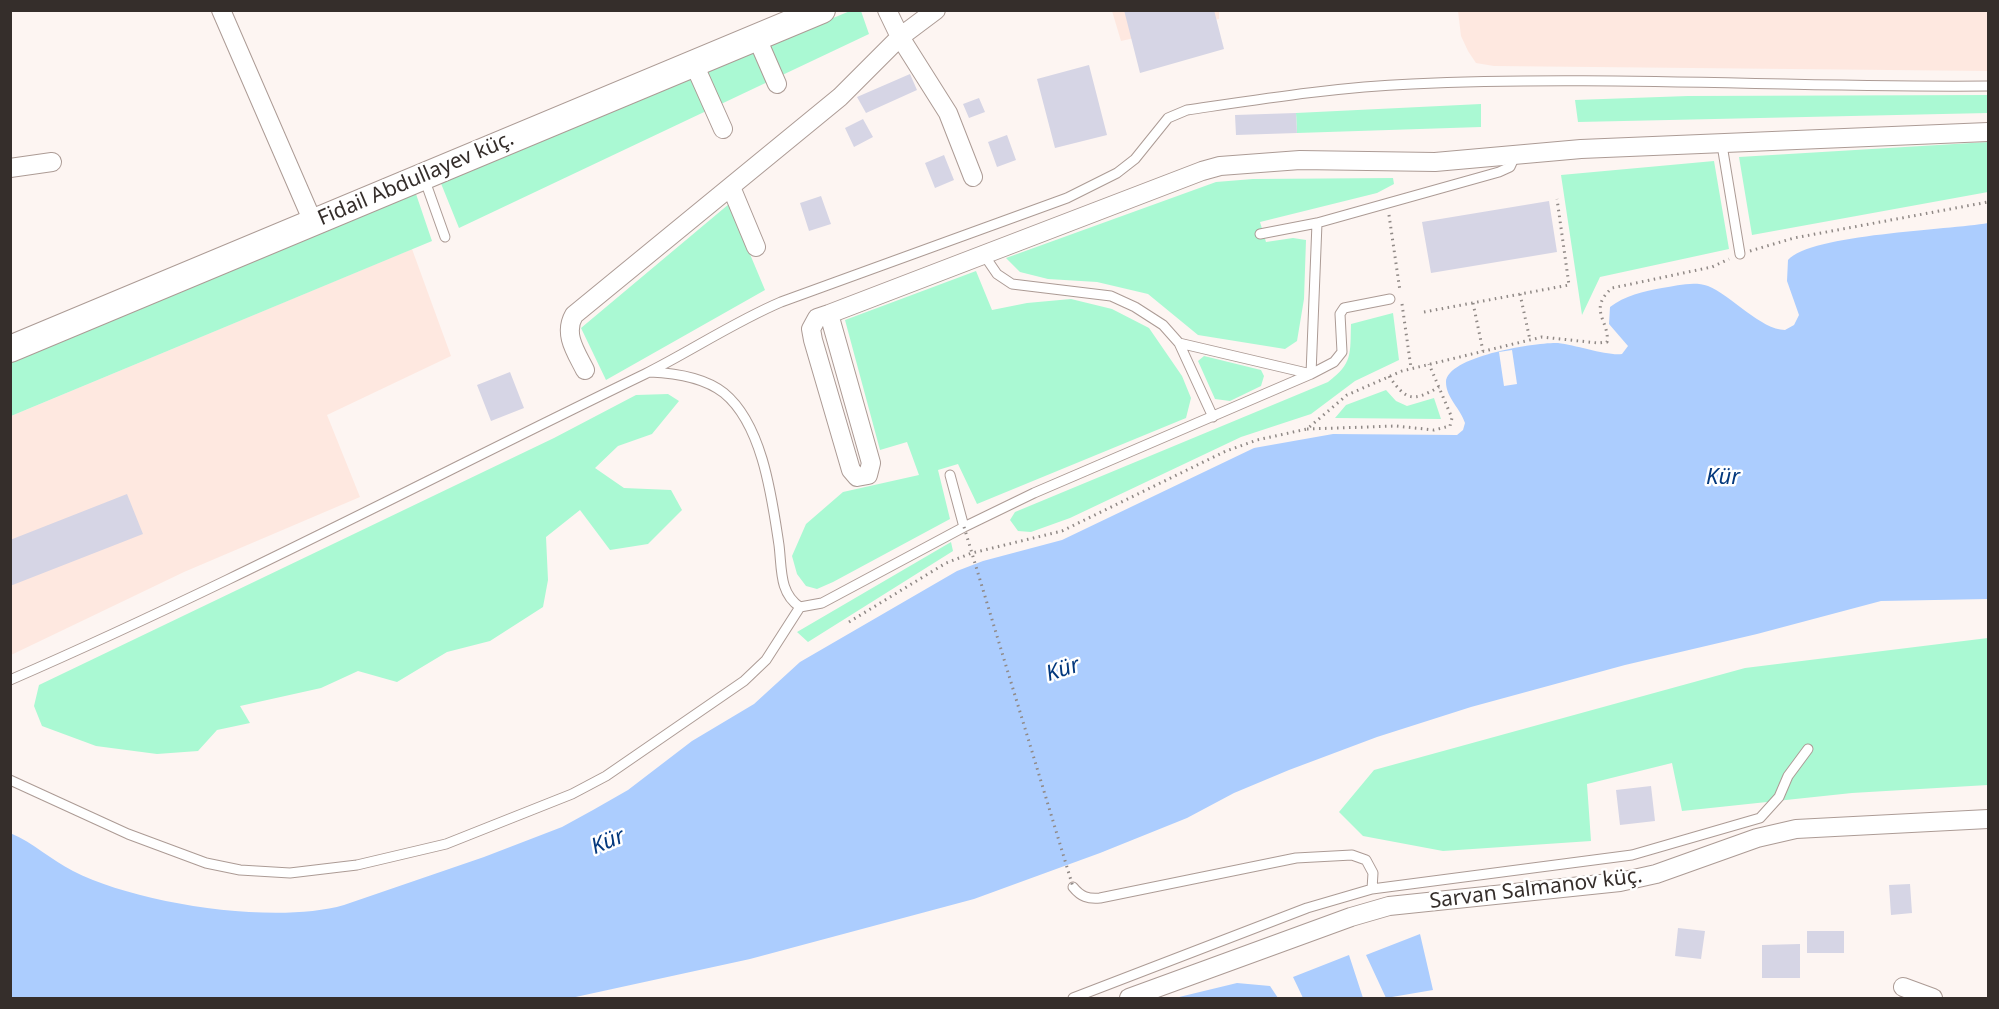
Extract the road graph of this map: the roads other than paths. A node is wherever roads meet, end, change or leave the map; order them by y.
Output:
1 (221, 10) edge
2 (822, 10) edge
3 (886, 10) edge
4 (936, 10) edge
5 (900, 37) junction
6 (757, 38) junction
7 (694, 64) junction
8 (777, 84) dead end
9 (1989, 86) edge
10 (723, 129) dead end
11 (1989, 132) edge
12 (1722, 145) junction
13 (1515, 156) junction
14 (52, 162) dead end
15 (10, 168) edge
16 (423, 176) junction
17 (973, 177) dead end
18 (731, 187) junction
19 (313, 222) junction
20 (1317, 223) junction
21 (1260, 234) dead end
22 (445, 237) dead end
23 (756, 247) dead end
24 (1740, 254) road end
25 (984, 255) junction
26 (1390, 299) dead end
27 (829, 314) junction
28 (1179, 343) junction
29 (10, 349) edge
30 (585, 370) dead end
31 (648, 372) junction
32 (1311, 374) junction
33 (1213, 417) junction
34 (950, 475) dead end
35 (964, 527) junction
36 (800, 607) junction
37 (10, 680) edge
38 (1808, 749) dead end
39 (10, 780) edge
40 (1989, 819) edge
41 (1073, 887) road end
42 (1372, 889) junction
43 (1903, 987) dead end
44 (1073, 999) edge
45 (1129, 999) edge
46 (1933, 999) edge

1 - 19 street
2 - 6 street, Fidail Abdullayev küç.
3 - 5 street
4 - 5 street
5 - 17 street
5 - 18 street
6 - 7 street, Fidail Abdullayev küç.
6 - 8 street
7 - 10 street
7 - 16 street, Fidail Abdullayev küç.
9 - 31 lane
11 - 12 street
12 - 13 street
12 - 24 lane
13 - 20 lane
13 - 25 street
14 - 15 street
16 - 19 street, Fidail Abdullayev küç.
16 - 22 lane
18 - 23 street
18 - 30 street
19 - 29 street, Fidail Abdullayev küç.
20 - 21 lane
20 - 32 lane
25 - 27 street
25 - 28 lane
26 - 32 lane
27 - 27 street
28 - 32 lane
28 - 33 lane
31 - 36 lane
31 - 37 lane
32 - 33 lane
33 - 35 lane
34 - 35 lane
35 - 36 lane
36 - 39 lane
38 - 42 lane
40 - 45 street, Sarvan Salmanov küç.
41 - 42 lane
42 - 44 lane
43 - 46 street

